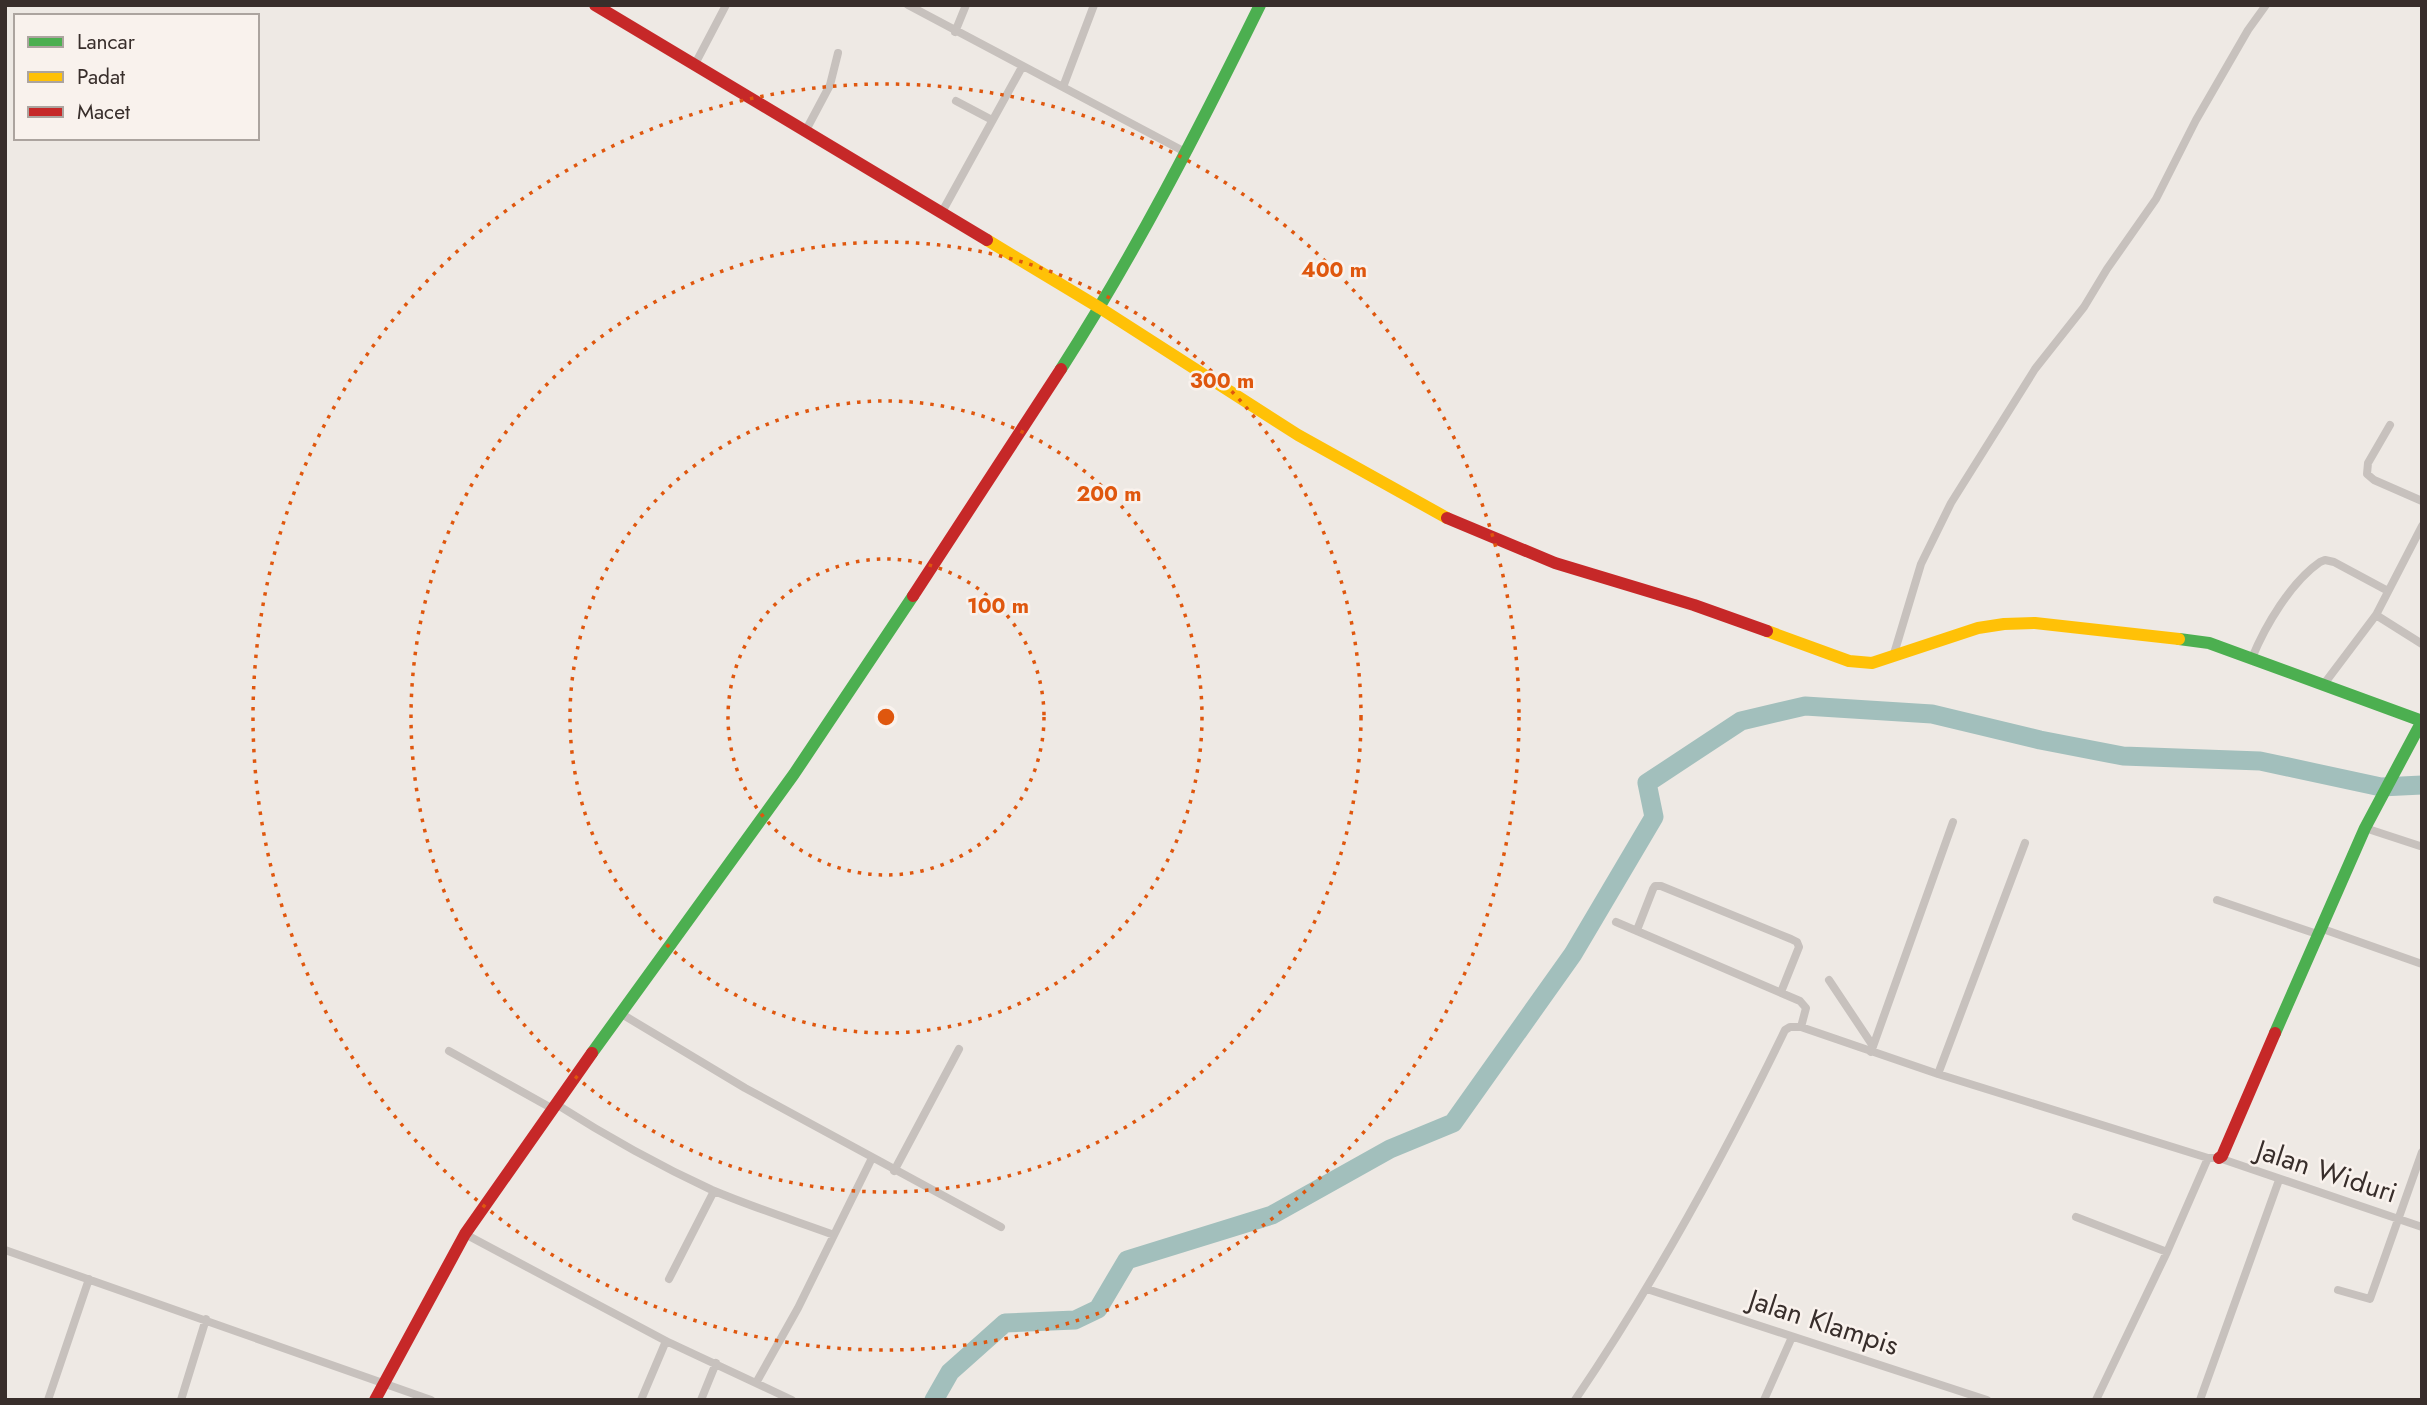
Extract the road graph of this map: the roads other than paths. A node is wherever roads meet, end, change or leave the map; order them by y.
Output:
1 (595, 5) edge
2 (726, 5) edge
3 (908, 5) edge
4 (967, 5) edge
5 (1094, 5) edge
6 (1260, 5) edge
7 (2266, 5) edge
8 (955, 32) junction
9 (838, 53) dead end
10 (694, 66) junction
11 (1022, 67) junction
12 (1063, 87) junction
13 (956, 101) dead end
14 (992, 120) junction
15 (805, 132) junction
16 (1187, 153) junction
17 (942, 212) junction
18 (1100, 308) junction
19 (2390, 425) dead end
20 (2422, 501) edge
21 (2422, 526) edge
22 (2388, 591) junction
23 (2376, 615) junction
24 (2422, 644) edge
25 (1893, 657) junction
26 (2252, 658) junction
27 (2324, 684) junction
28 (1953, 822) dead end
29 (2365, 828) junction
30 (2025, 843) dead end
31 (2420, 846) dead end
32 (2217, 900) dead end
33 (1616, 922) dead end
34 (1637, 930) junction
35 (2319, 931) junction
36 (2422, 964) edge
37 (1829, 980) dead end
38 (1781, 992) junction
39 (620, 1013) junction
40 (1801, 1027) junction
41 (959, 1049) dead end
42 (1872, 1049) junction
43 (449, 1051) dead end
44 (1938, 1074) junction
45 (554, 1106) junction
46 (2422, 1152) edge
47 (872, 1158) junction
48 (2214, 1158) junction
49 (894, 1171) junction
50 (2279, 1180) junction
51 (715, 1191) junction
52 (2076, 1217) dead end
53 (2400, 1219) junction
54 (1001, 1227) dead end
55 (2422, 1227) edge
56 (466, 1234) junction
57 (834, 1235) junction
58 (5, 1250) edge
59 (2167, 1252) junction
60 (89, 1279) junction
61 (669, 1279) dead end
62 (1647, 1289) junction
63 (2338, 1290) dead end
64 (206, 1319) junction
65 (1792, 1336) junction
66 (666, 1341) junction
67 (716, 1363) junction
68 (756, 1382) junction
69 (383, 1383) junction
70 (48, 1400) edge
71 (181, 1400) edge
72 (374, 1400) edge
73 (431, 1400) edge
74 (641, 1400) edge
75 (701, 1400) edge
76 (792, 1400) edge
77 (1575, 1400) edge
78 (1764, 1400) edge
79 (1987, 1400) edge
80 (2096, 1400) edge
81 (2200, 1400) edge

1 - 10 street
2 - 10 street
3 - 8 street
4 - 8 street
5 - 12 street
6 - 16 street
7 - 25 street
8 - 11 street
9 - 15 street
10 - 15 street
11 - 12 street
11 - 14 street
12 - 16 street
13 - 14 street
14 - 17 street
15 - 17 street
16 - 18 street
17 - 18 street
18 - 25 street
18 - 39 street
19 - 20 street
21 - 22 street
22 - 23 street
22 - 26 street
23 - 24 street
23 - 27 street
25 - 26 street
26 - 27 street
27 - 29 street
28 - 42 street
29 - 31 street
29 - 35 street
30 - 44 street
32 - 35 street
33 - 34 street
34 - 38 street
34 - 38 street
35 - 36 street
35 - 48 street
37 - 42 street
38 - 40 street
39 - 45 street
39 - 47 street
40 - 42 street, Jalan Widuri
40 - 62 street
41 - 49 street
42 - 44 street, Jalan Widuri
43 - 45 street
44 - 48 street, Jalan Widuri
45 - 51 street
45 - 56 street
46 - 53 street
47 - 49 street
47 - 57 street
48 - 50 street, Jalan Widuri
48 - 59 street
49 - 54 street
50 - 53 street, Jalan Widuri
50 - 81 street
51 - 57 street
51 - 61 street
52 - 59 street
53 - 55 street, Jalan Widuri
53 - 63 street
56 - 66 street
56 - 69 street
57 - 68 street
58 - 60 street
59 - 80 street
60 - 64 street
60 - 70 street
62 - 65 street, Jalan Klampis
62 - 77 street
64 - 69 street
64 - 71 street
65 - 78 street
65 - 79 street, Jalan Klampis
66 - 67 street
66 - 74 street
67 - 68 street
67 - 75 street
68 - 76 street
69 - 72 street
69 - 73 street

